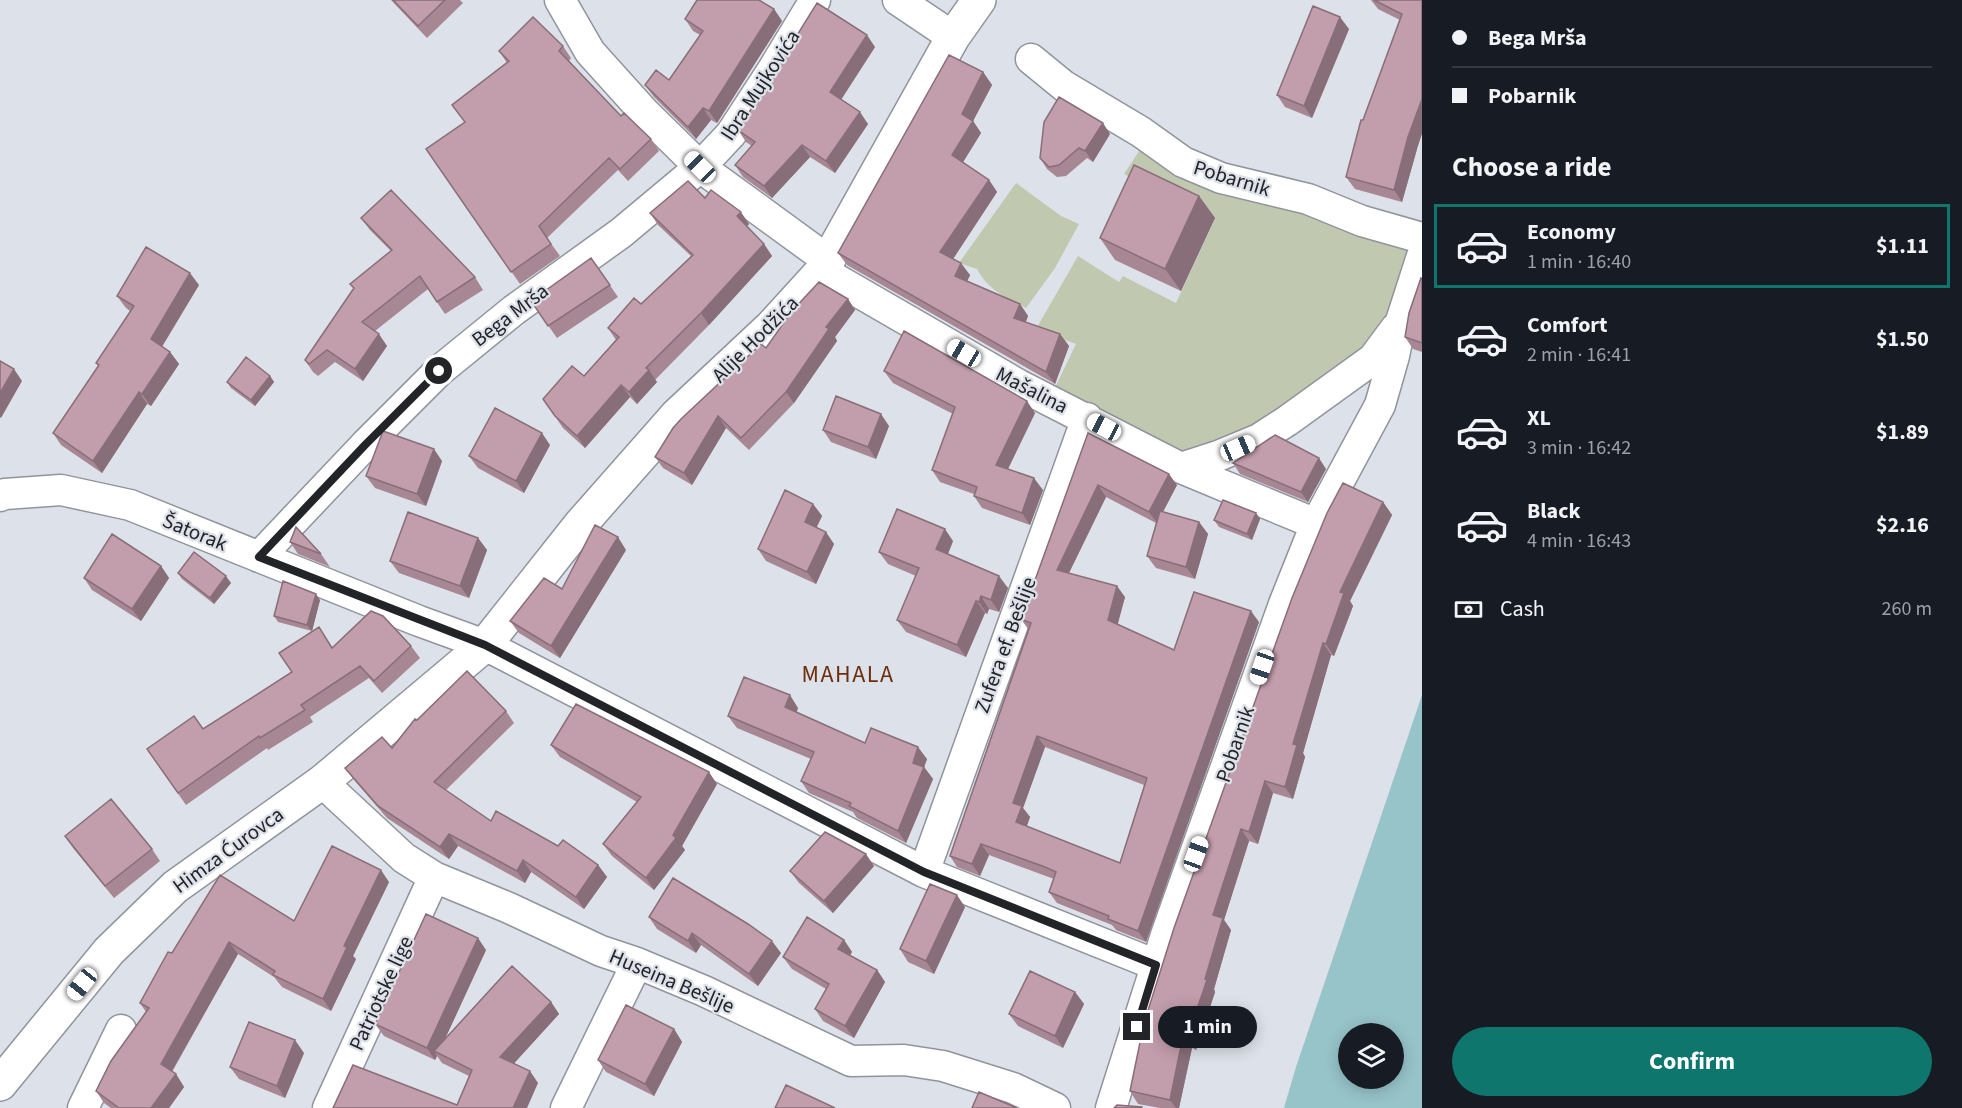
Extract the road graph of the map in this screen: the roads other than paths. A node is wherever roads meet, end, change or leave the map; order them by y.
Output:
1 (560, 0) edge
2 (814, 0) edge
3 (898, 0) edge
4 (979, 0) edge
5 (953, 37) junction
6 (1031, 59) dead end
7 (700, 167) junction
8 (1422, 238) edge
9 (1422, 256) edge
10 (825, 266) junction
11 (1401, 321) junction
12 (1087, 418) junction
13 (1181, 468) junction
14 (0, 496) edge
15 (1316, 524) junction
16 (259, 557) junction
17 (485, 645) junction
18 (322, 782) junction
19 (924, 872) junction
20 (434, 877) junction
21 (638, 963) junction
22 (1156, 965) junction
23 (121, 1030) dead end
24 (0, 1084) edge
25 (83, 1108) edge
26 (328, 1108) edge
27 (566, 1108) edge
28 (1055, 1108) edge
29 (1111, 1108) edge

1 - 7 street, Mašalina
2 - 7 street, Ibra Mujkovića
3 - 5 street
4 - 5 main road, Alije Hodžića
5 - 10 main road, Alije Hodžića
6 - 8 street, Pobarnik
7 - 10 street, Mašalina
7 - 16 street, Bega Mrša
9 - 11 street, Pobarnik
10 - 12 street, Mašalina
10 - 17 main road, Alije Hodžića
11 - 13 street, Pobarnik
11 - 15 street, Pobarnik
12 - 13 street, Mašalina
12 - 19 street, Zufera ef. Bešlije
13 - 15 street, Mašalina
14 - 16 street, Šatorak
15 - 22 street, Pobarnik
16 - 17 street, Šatorak
17 - 18 main road, Himza Ćurovca
17 - 19 street, Šatorak
18 - 20 street, Huseina Bešlije
18 - 24 main road, Himza Ćurovca
19 - 22 street, Šatorak
20 - 21 street, Huseina Bešlije
20 - 26 street, Patriotske lige
21 - 27 street
21 - 28 street, Huseina Bešlije
22 - 29 street, Pobarnik
23 - 25 street

